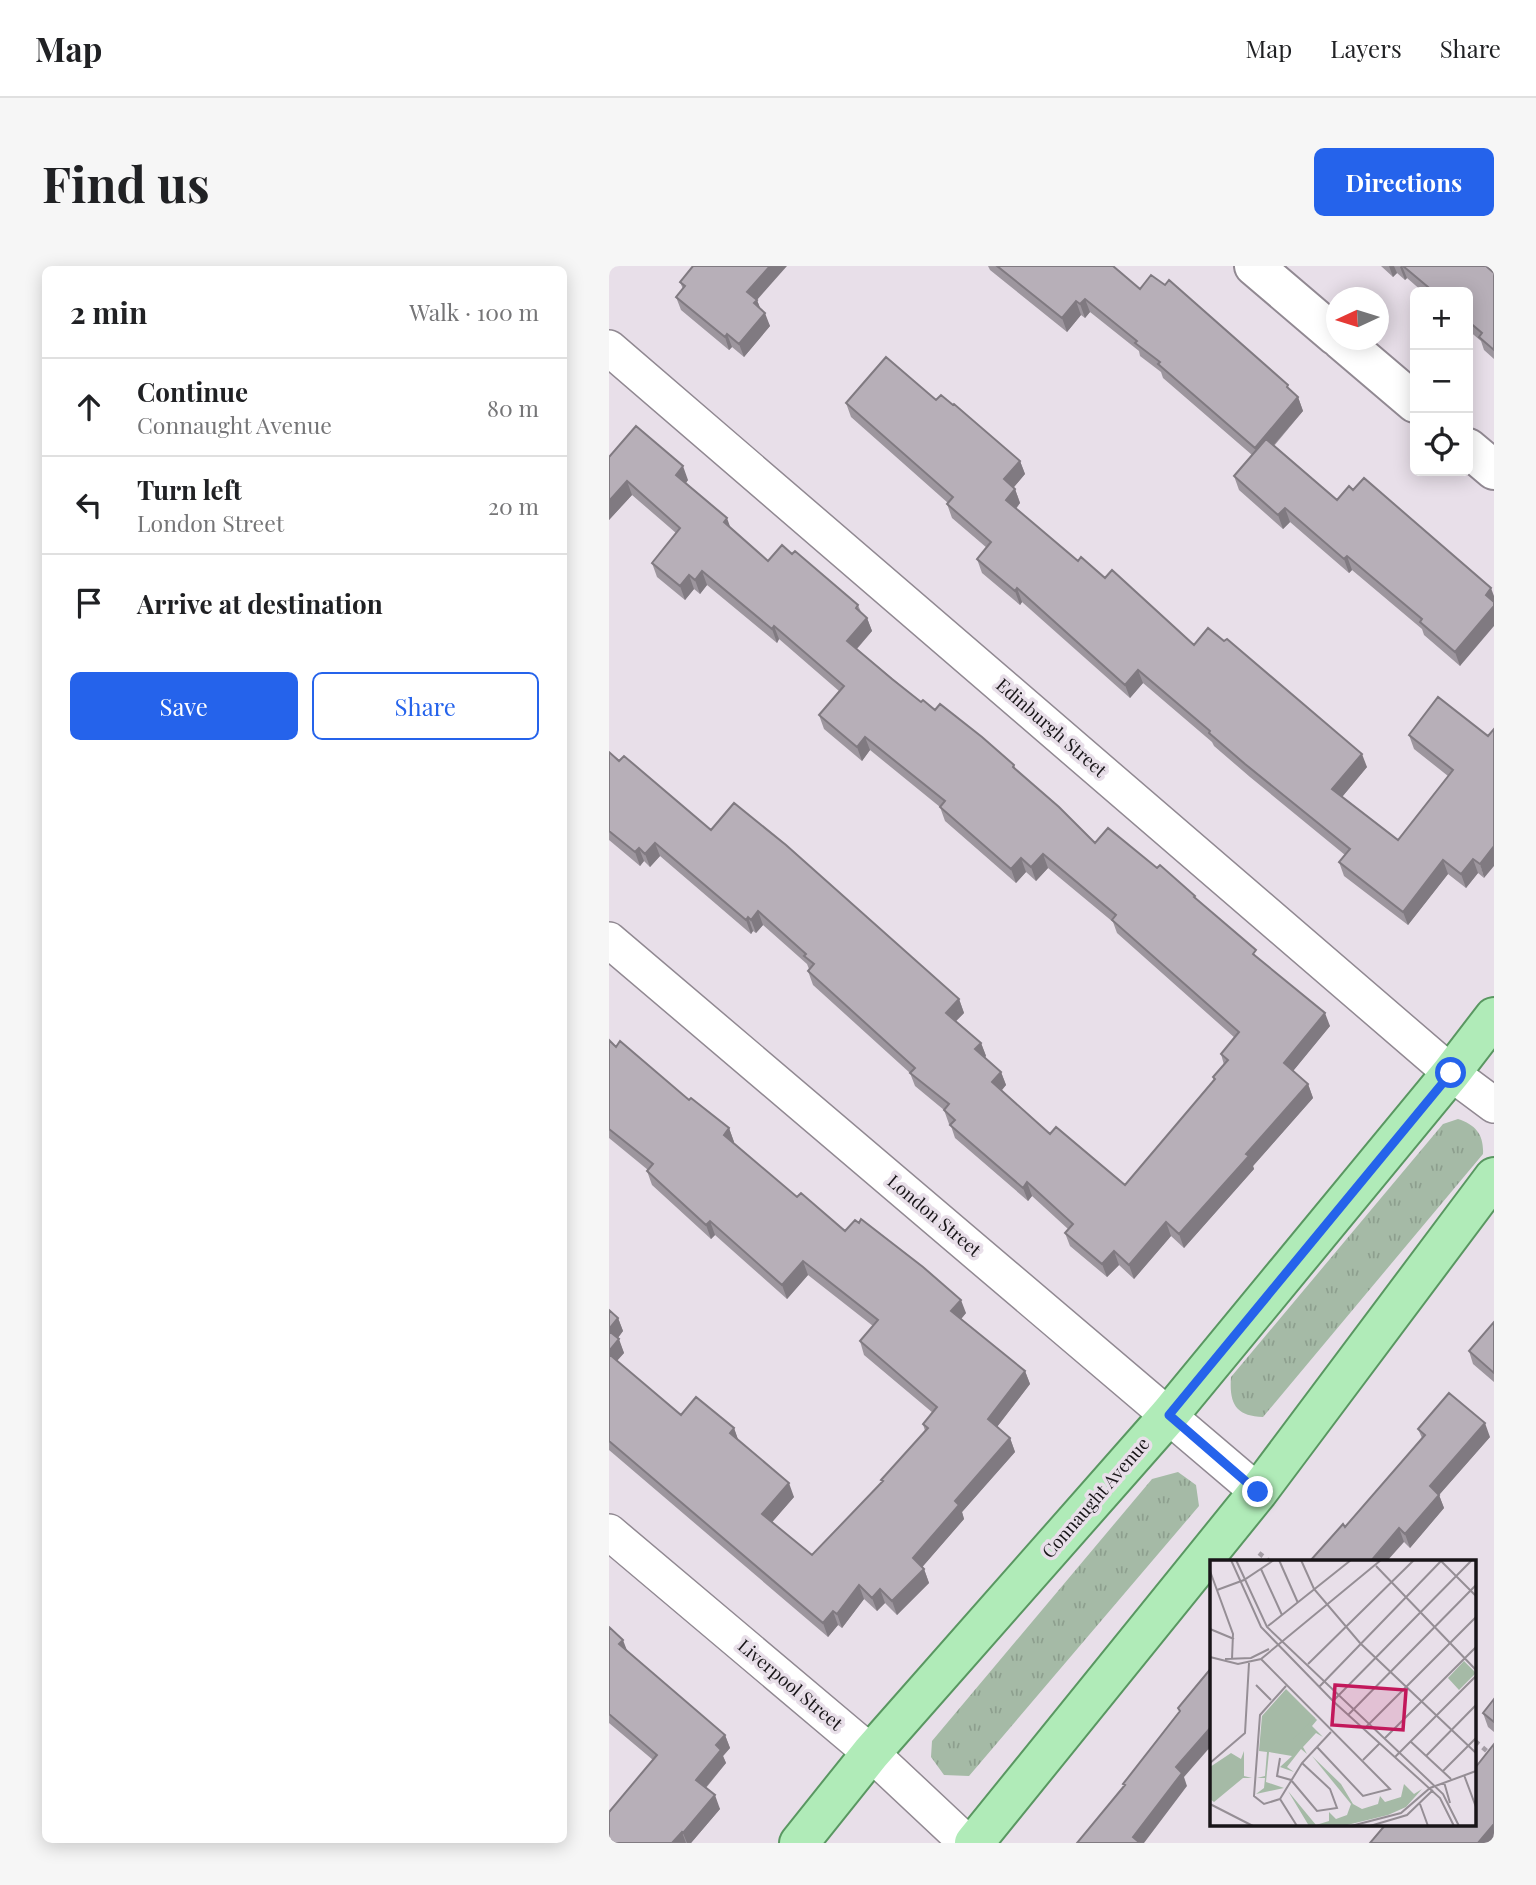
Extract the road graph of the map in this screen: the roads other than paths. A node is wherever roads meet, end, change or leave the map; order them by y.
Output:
1 (1255, 266) edge
2 (1326, 327) edge
3 (609, 348) edge
4 (1353, 350) edge
5 (1410, 399) edge
6 (1473, 452) edge
7 (1494, 470) edge
8 (609, 940) edge
9 (1494, 1017) edge
10 (1451, 1073) junction
11 (1494, 1105) edge
12 (1494, 1177) edge
13 (1169, 1415) junction
14 (1258, 1492) junction
15 (609, 1532) edge
16 (871, 1753) junction
17 (799, 1843) edge
18 (967, 1843) edge
19 (974, 1843) edge

1 - 2 street
3 - 10 street, Edinburgh Street
4 - 5 street
6 - 7 street
8 - 13 street, London Street
9 - 10 main road, Connaught Avenue
10 - 11 street, Edinburgh Street
10 - 13 main road, Connaught Avenue
12 - 14 main road
13 - 14 street, London Street
13 - 16 main road, Connaught Avenue
14 - 19 main road
15 - 16 street, Liverpool Street
16 - 17 main road, Connaught Avenue
16 - 18 street, Liverpool Street

